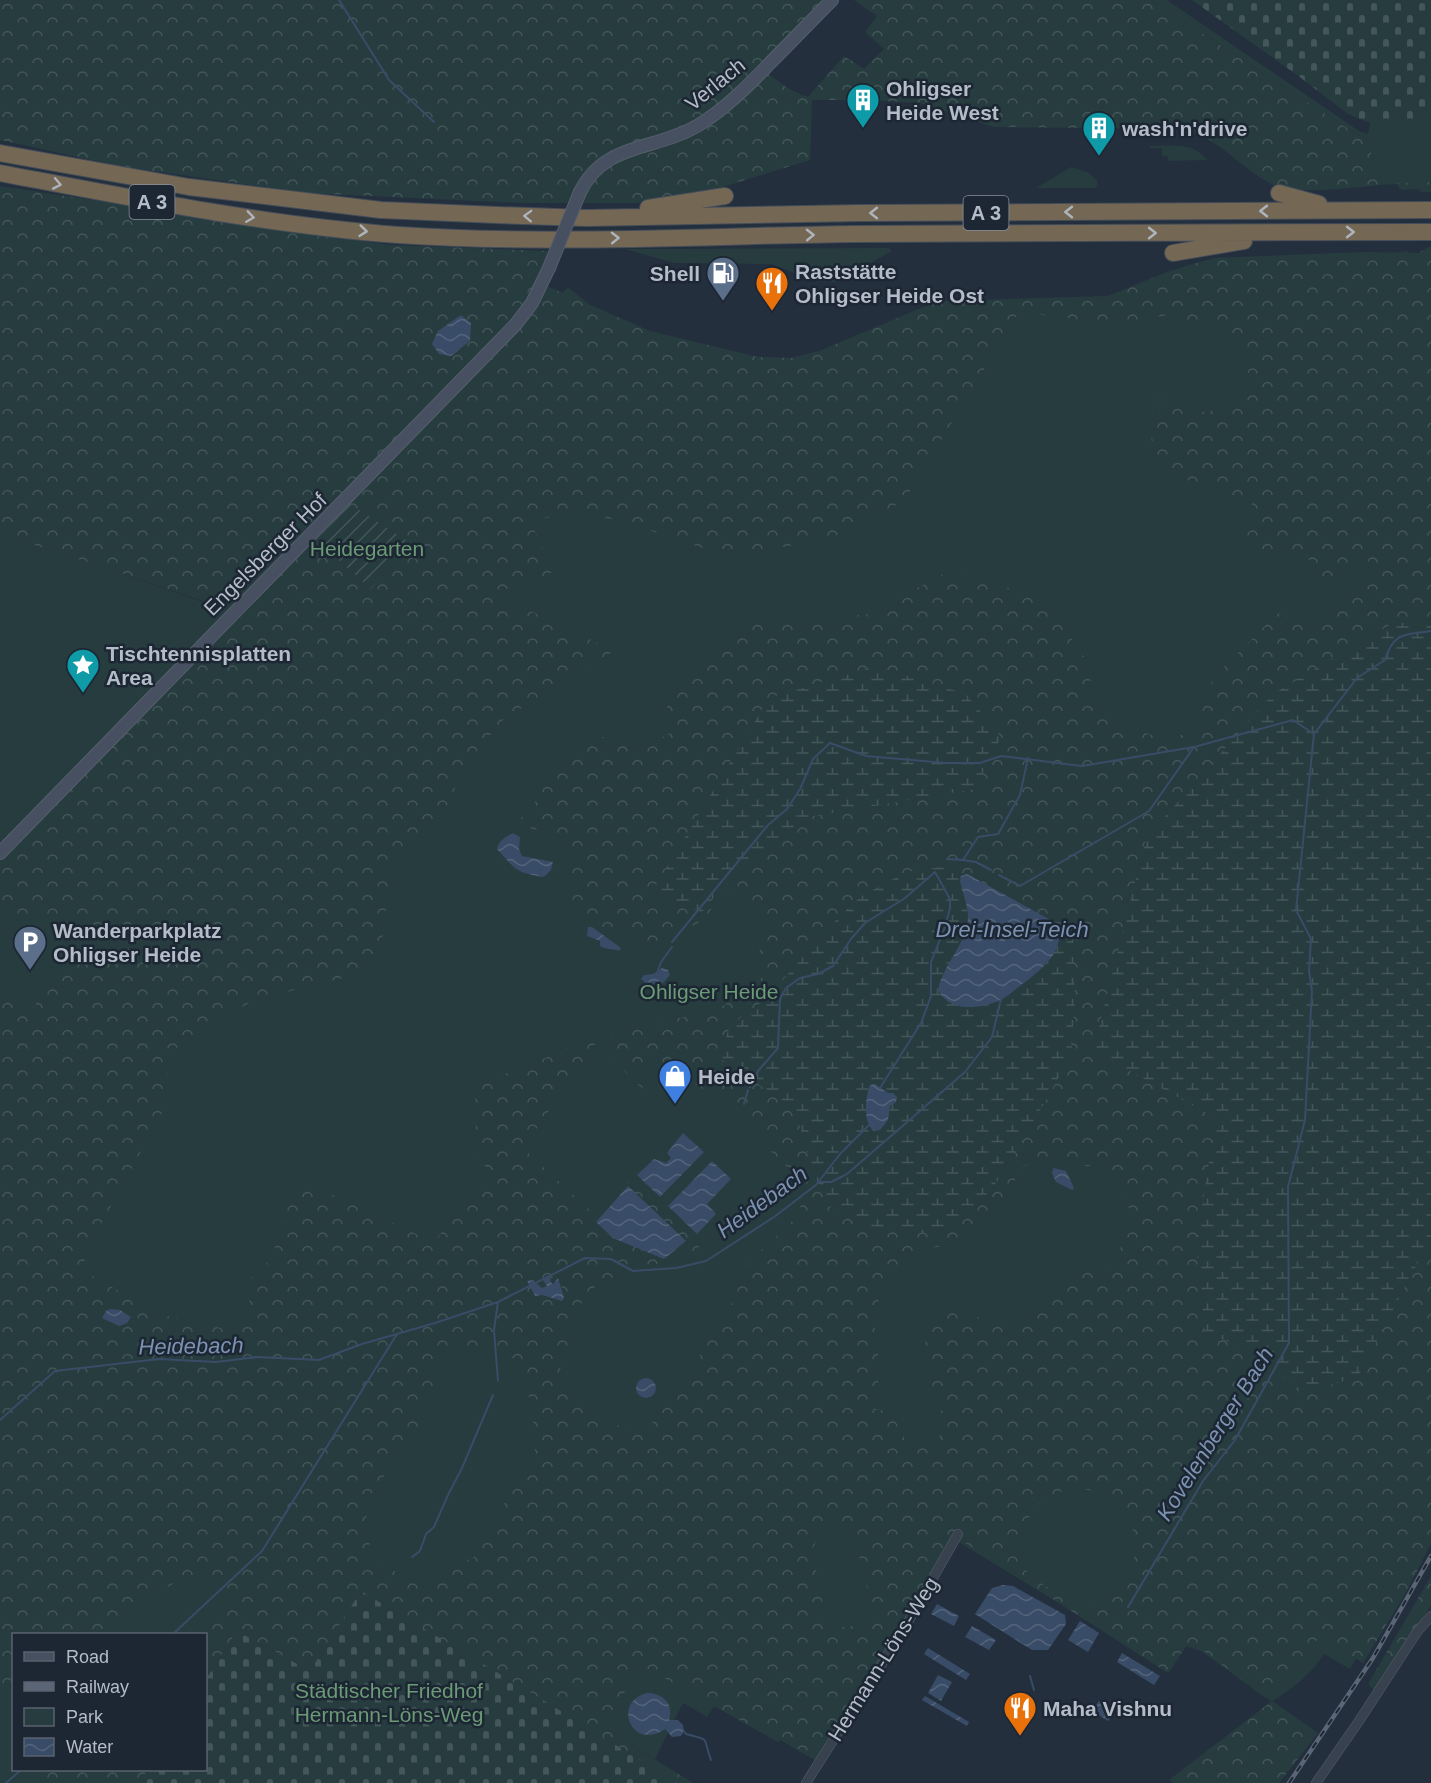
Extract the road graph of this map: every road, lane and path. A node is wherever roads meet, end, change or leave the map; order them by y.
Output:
1 (832, 0) edge
2 (0, 153) edge
3 (0, 173) edge
4 (1279, 193) dead end
5 (725, 196) dead end
6 (1386, 210) junction
7 (1431, 210) edge
8 (586, 218) junction
9 (1431, 232) edge
10 (1292, 233) junction
11 (536, 240) junction
12 (592, 249) dead end
13 (1173, 253) dead end
14 (548, 271) joint
15 (0, 853) edge
16 (958, 1534) dead end
17 (1431, 1616) edge
18 (806, 1783) edge
19 (1316, 1783) edge

1 - 14 street, Verlach, bridge
8 -> 2 highway, A 3
3 -> 11 highway, A 3
4 - 6 highway
5 - 8 highway
6 - 7 highway, A 3
6 -> 8 highway, A 3
10 -> 9 highway, A 3
11 -> 10 highway, A 3
10 - 13 highway
11 - 12 highway
14 - 15 street, Engelsberger Hof
16 - 18 street, Hermann-Löns-Weg
17 - 19 street

